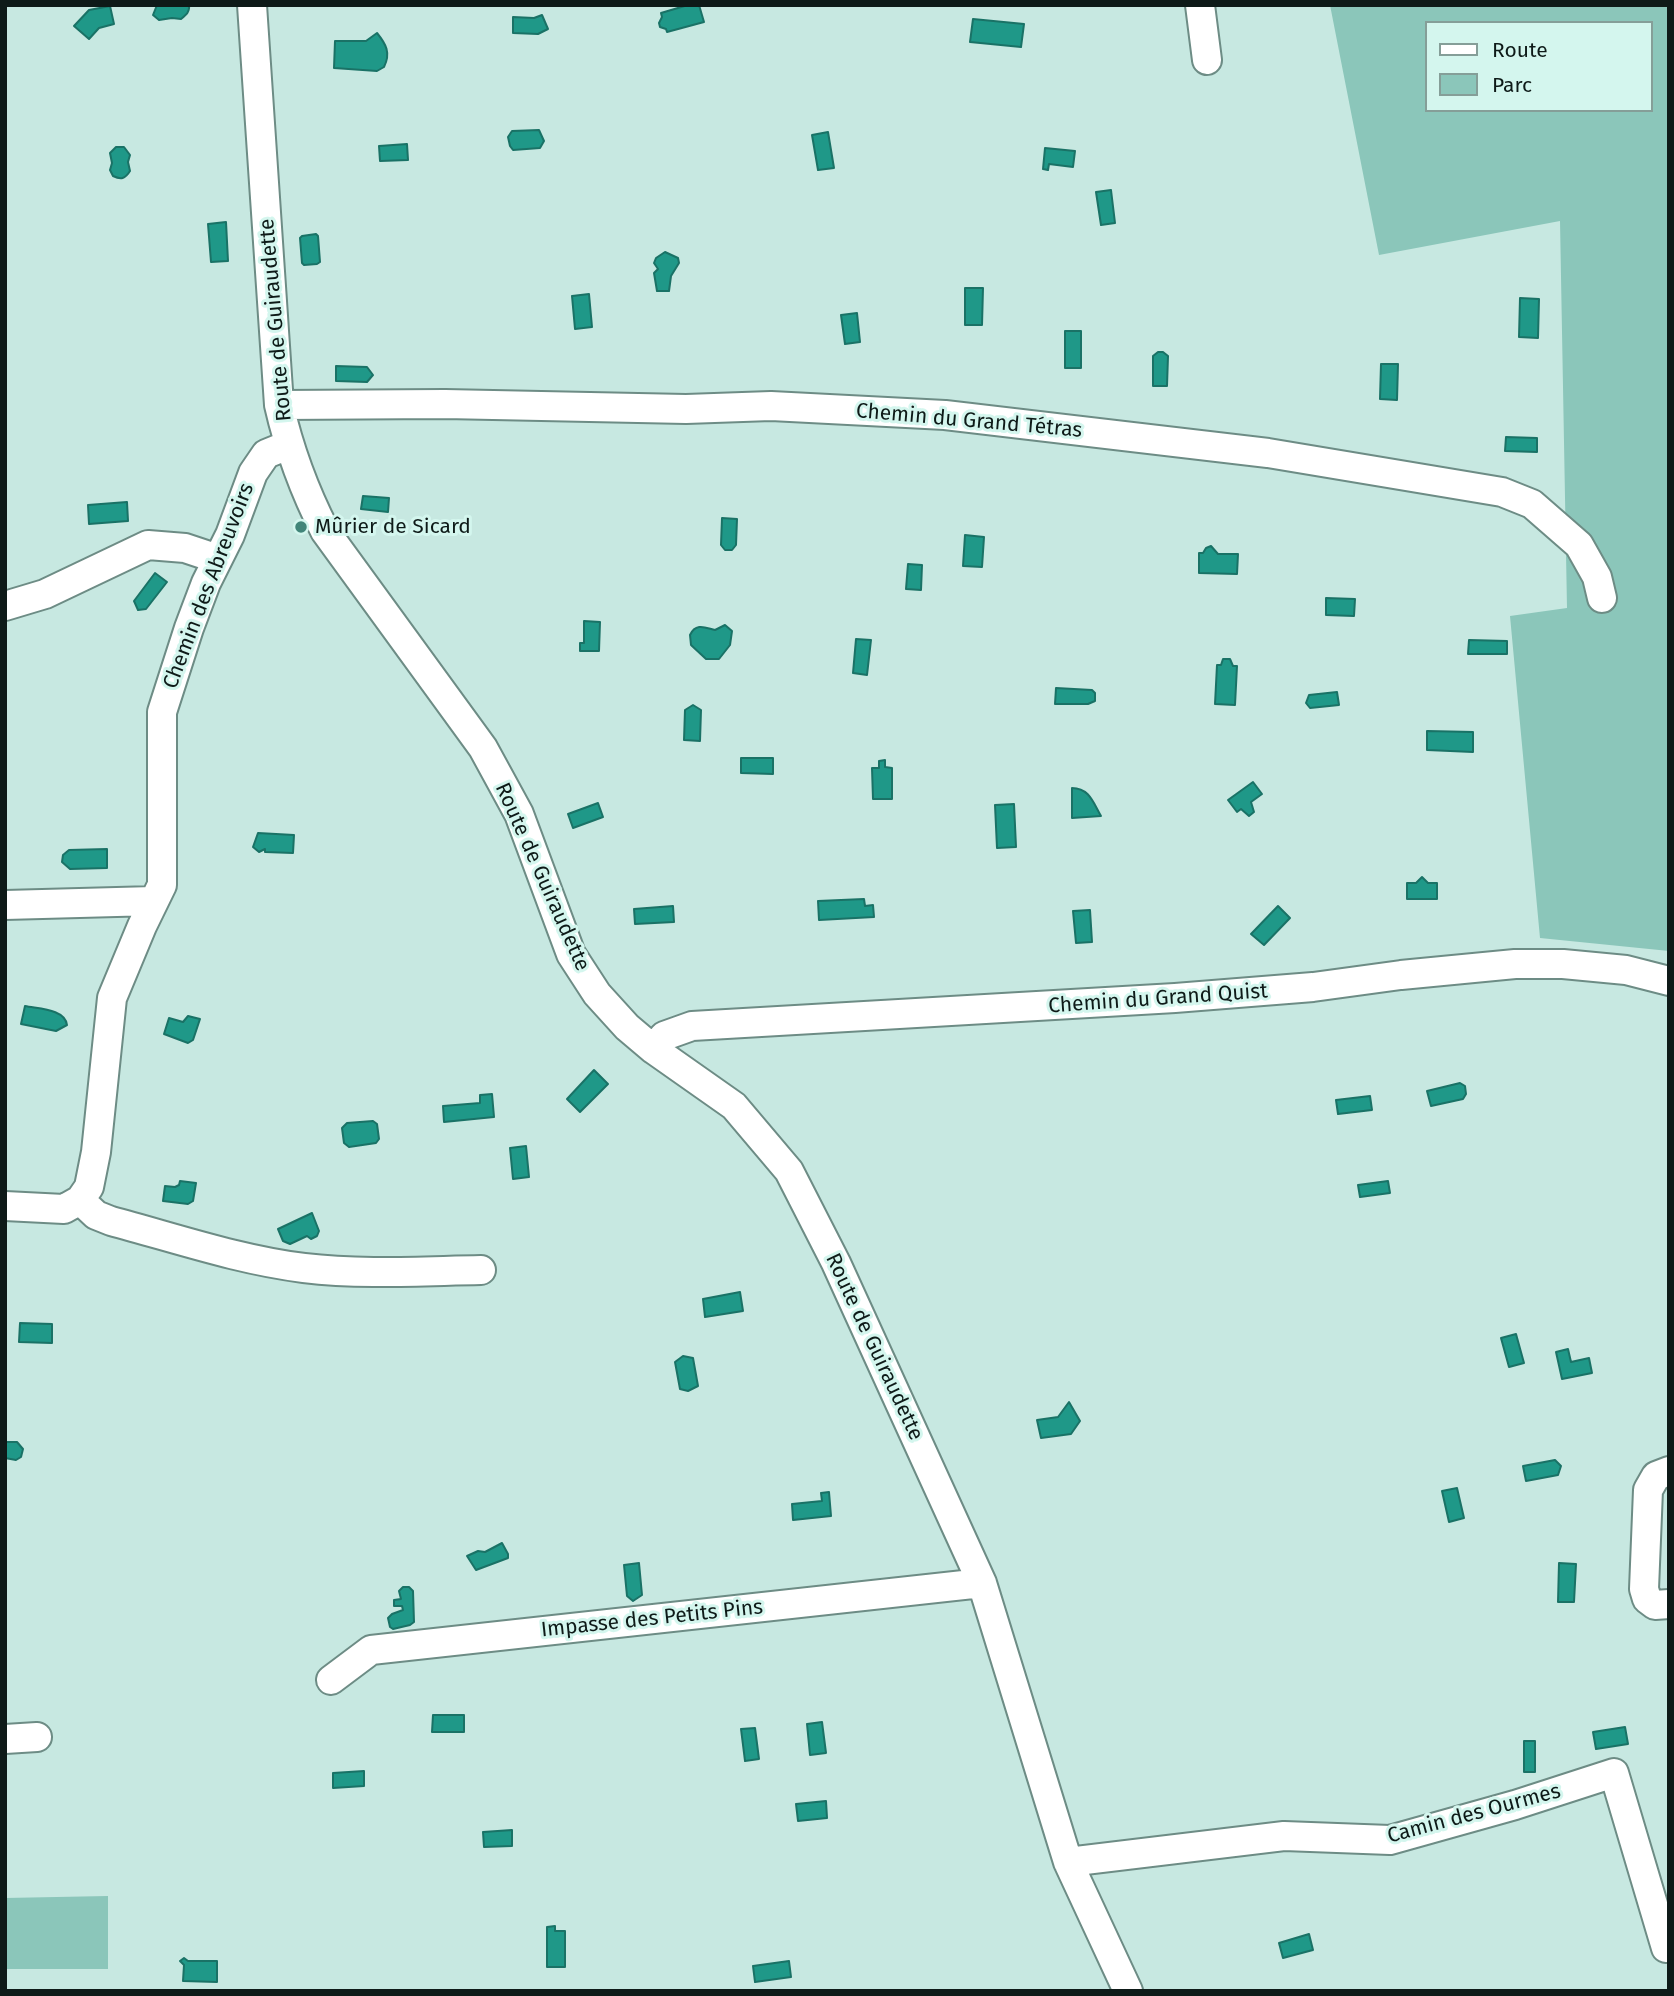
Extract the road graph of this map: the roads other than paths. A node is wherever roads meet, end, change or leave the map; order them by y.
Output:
1 (252, 5) edge
2 (1200, 5) edge
3 (1207, 60) dead end
4 (279, 404) junction
5 (288, 445) junction
6 (218, 559) junction
7 (1602, 598) dead end
8 (5, 606) edge
9 (154, 901) junction
10 (5, 905) edge
11 (1669, 981) edge
12 (653, 1049) junction
13 (80, 1200) junction
14 (5, 1206) edge
15 (481, 1270) dead end
16 (1669, 1471) edge
17 (982, 1583) junction
18 (1669, 1604) edge
19 (331, 1680) dead end
20 (37, 1737) dead end
21 (5, 1739) edge
22 (1068, 1862) junction
23 (1666, 1948) dead end
24 (1128, 1991) edge

1 - 4 street, Route de Guiraudette
2 - 3 street
4 - 5 street, Route de Guiraudette
4 - 7 street, Chemin du Grand Tétras
5 - 6 street, Chemin des Abreuvoirs
5 - 12 street, Route de Guiraudette
6 - 8 street
6 - 9 street, Chemin des Abreuvoirs
9 - 10 street
9 - 13 street, Chemin des Abreuvoirs
11 - 12 street, Chemin du Grand Quist
12 - 17 street, Route de Guiraudette
13 - 14 street
13 - 15 street
16 - 18 street
17 - 19 street, Impasse des Petits Pins
17 - 22 street, Route de Guiraudette
20 - 21 street
22 - 23 street, Camin des Ourmes
22 - 24 street, Route de Guiraudette

